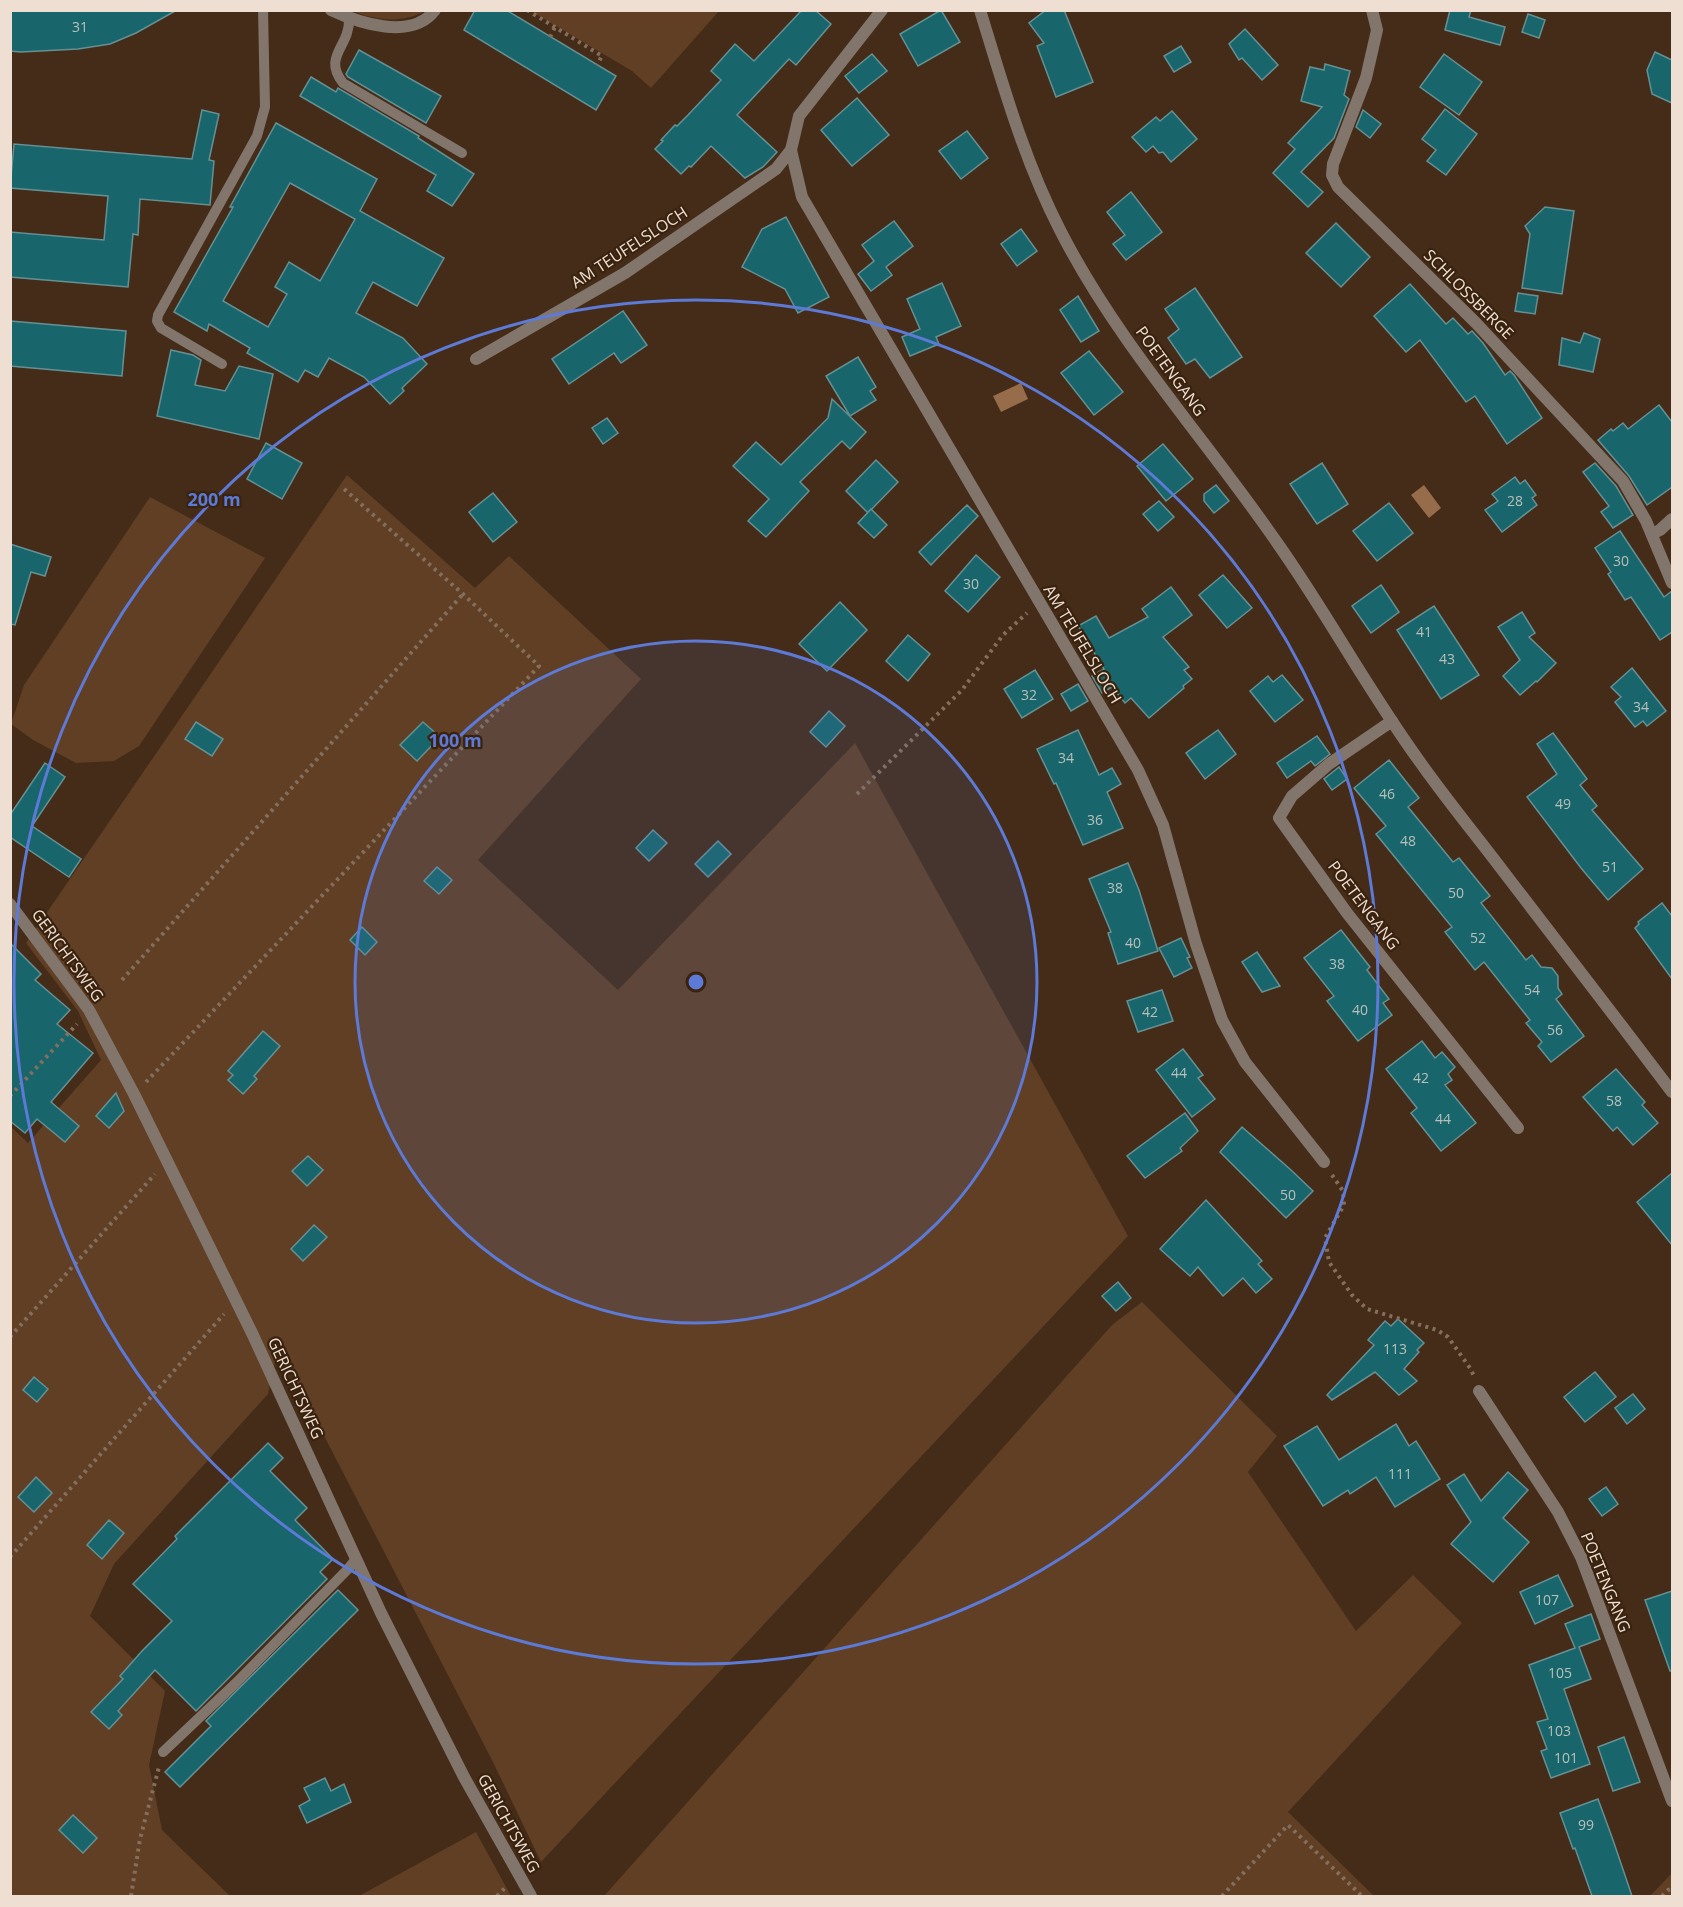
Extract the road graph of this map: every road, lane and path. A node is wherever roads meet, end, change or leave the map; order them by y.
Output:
1 (264, 10) edge
2 (331, 10) edge
3 (435, 10) edge
4 (527, 10) edge
5 (882, 10) edge
6 (980, 10) edge
7 (1372, 10) edge
8 (349, 19) junction
9 (555, 27) junction
10 (550, 37) dead end
11 (597, 65) dead end
12 (791, 150) junction
13 (462, 153) dead end
14 (477, 359) dead end
15 (222, 364) dead end
16 (344, 489) dead end
17 (1672, 519) edge
18 (1652, 534) junction
19 (1672, 583) edge
20 (462, 594) junction
21 (1039, 603) junction
22 (1392, 721) junction
23 (857, 794) dead end
24 (10, 904) edge
25 (122, 980) dead end
26 (89, 1010) junction
27 (1672, 1092) edge
28 (134, 1094) junction
29 (10, 1096) edge
30 (1518, 1128) dead end
31 (168, 1160) junction
32 (1324, 1162) joint
33 (236, 1300) junction
34 (10, 1337) edge
35 (1479, 1391) joint
36 (10, 1557) edge
37 (356, 1559) junction
38 (163, 1752) joint
39 (1672, 1801) edge
40 (1672, 1889) edge
41 (131, 1896) edge
42 (531, 1896) edge
43 (1222, 1896) edge
44 (1362, 1896) edge
45 (1662, 1896) edge

1 - 15 lane
2 - 8 street
3 - 8 street
4 - 9 path
5 - 12 street, AM TEUFELSLOCH
6 - 22 street, POETENGANG
7 - 18 street, SCHLOSSBERGE
8 - 13 lane
9 - 10 path
9 - 11 path
12 - 14 street, AM TEUFELSLOCH
12 - 21 street, AM TEUFELSLOCH
16 - 20 path
17 - 18 street
18 - 19 street, SCHLOSSBERGE
20 - 25 path
20 - 28 path
21 - 23 path
21 - 32 street, AM TEUFELSLOCH
22 - 27 street, POETENGANG
22 - 30 street, POETENGANG
24 - 26 street, GERICHTSWEG
26 - 28 street, GERICHTSWEG
26 - 29 path
28 - 31 street, GERICHTSWEG
31 - 33 street, GERICHTSWEG
31 - 34 path
32 - 35 path
33 - 36 path
33 - 37 street, GERICHTSWEG
35 - 39 street, POETENGANG
37 - 38 lane
37 - 42 street, GERICHTSWEG
38 - 41 path
40 - 45 path
43 - 44 path

